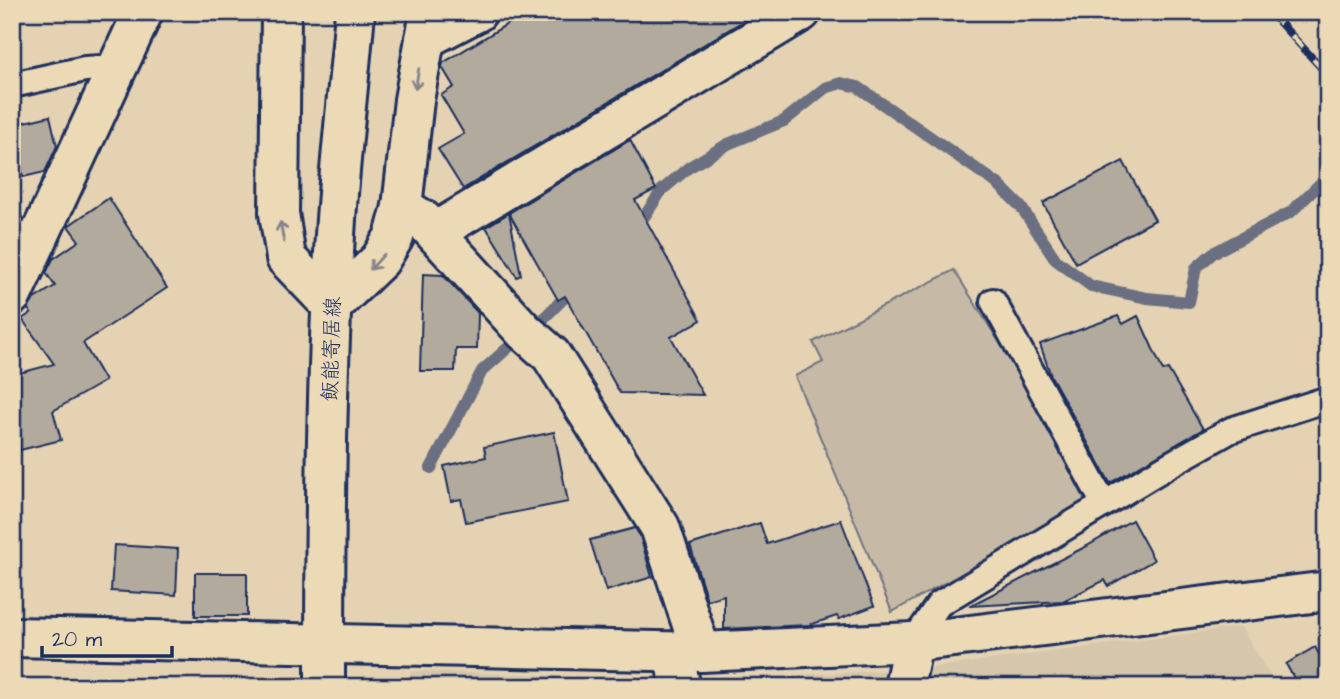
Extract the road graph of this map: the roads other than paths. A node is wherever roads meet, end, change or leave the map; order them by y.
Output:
1 (142, 12) edge
2 (281, 12) edge
3 (355, 12) edge
4 (477, 12) edge
5 (801, 12) edge
6 (427, 25) edge
7 (118, 66) junction
8 (12, 85) edge
9 (402, 206) junction
10 (12, 227) edge
11 (435, 232) junction
12 (17, 284) edge
13 (993, 301) dead end
14 (332, 306) junction
15 (1328, 399) edge
16 (1104, 504) junction
17 (1328, 591) edge
18 (12, 637) edge
19 (325, 642) junction
20 (913, 642) junction
21 (685, 664) edge
22 (325, 687) edge
23 (904, 687) edge

1 - 7 street
14 -> 2 street
3 - 14 street, 飯能寄居線
4 - 6 street
5 - 11 street
6 -> 9 street
7 - 8 lane
7 - 12 street
9 - 11 street
9 -> 14 street
10 - 12 lane
11 - 21 street
13 - 16 lane
14 - 19 street, 飯能寄居線
15 - 16 lane
16 - 20 lane
17 - 20 street
18 - 19 street
19 - 21 street
19 - 22 street, 飯能寄居線
20 - 21 street
20 - 23 street

